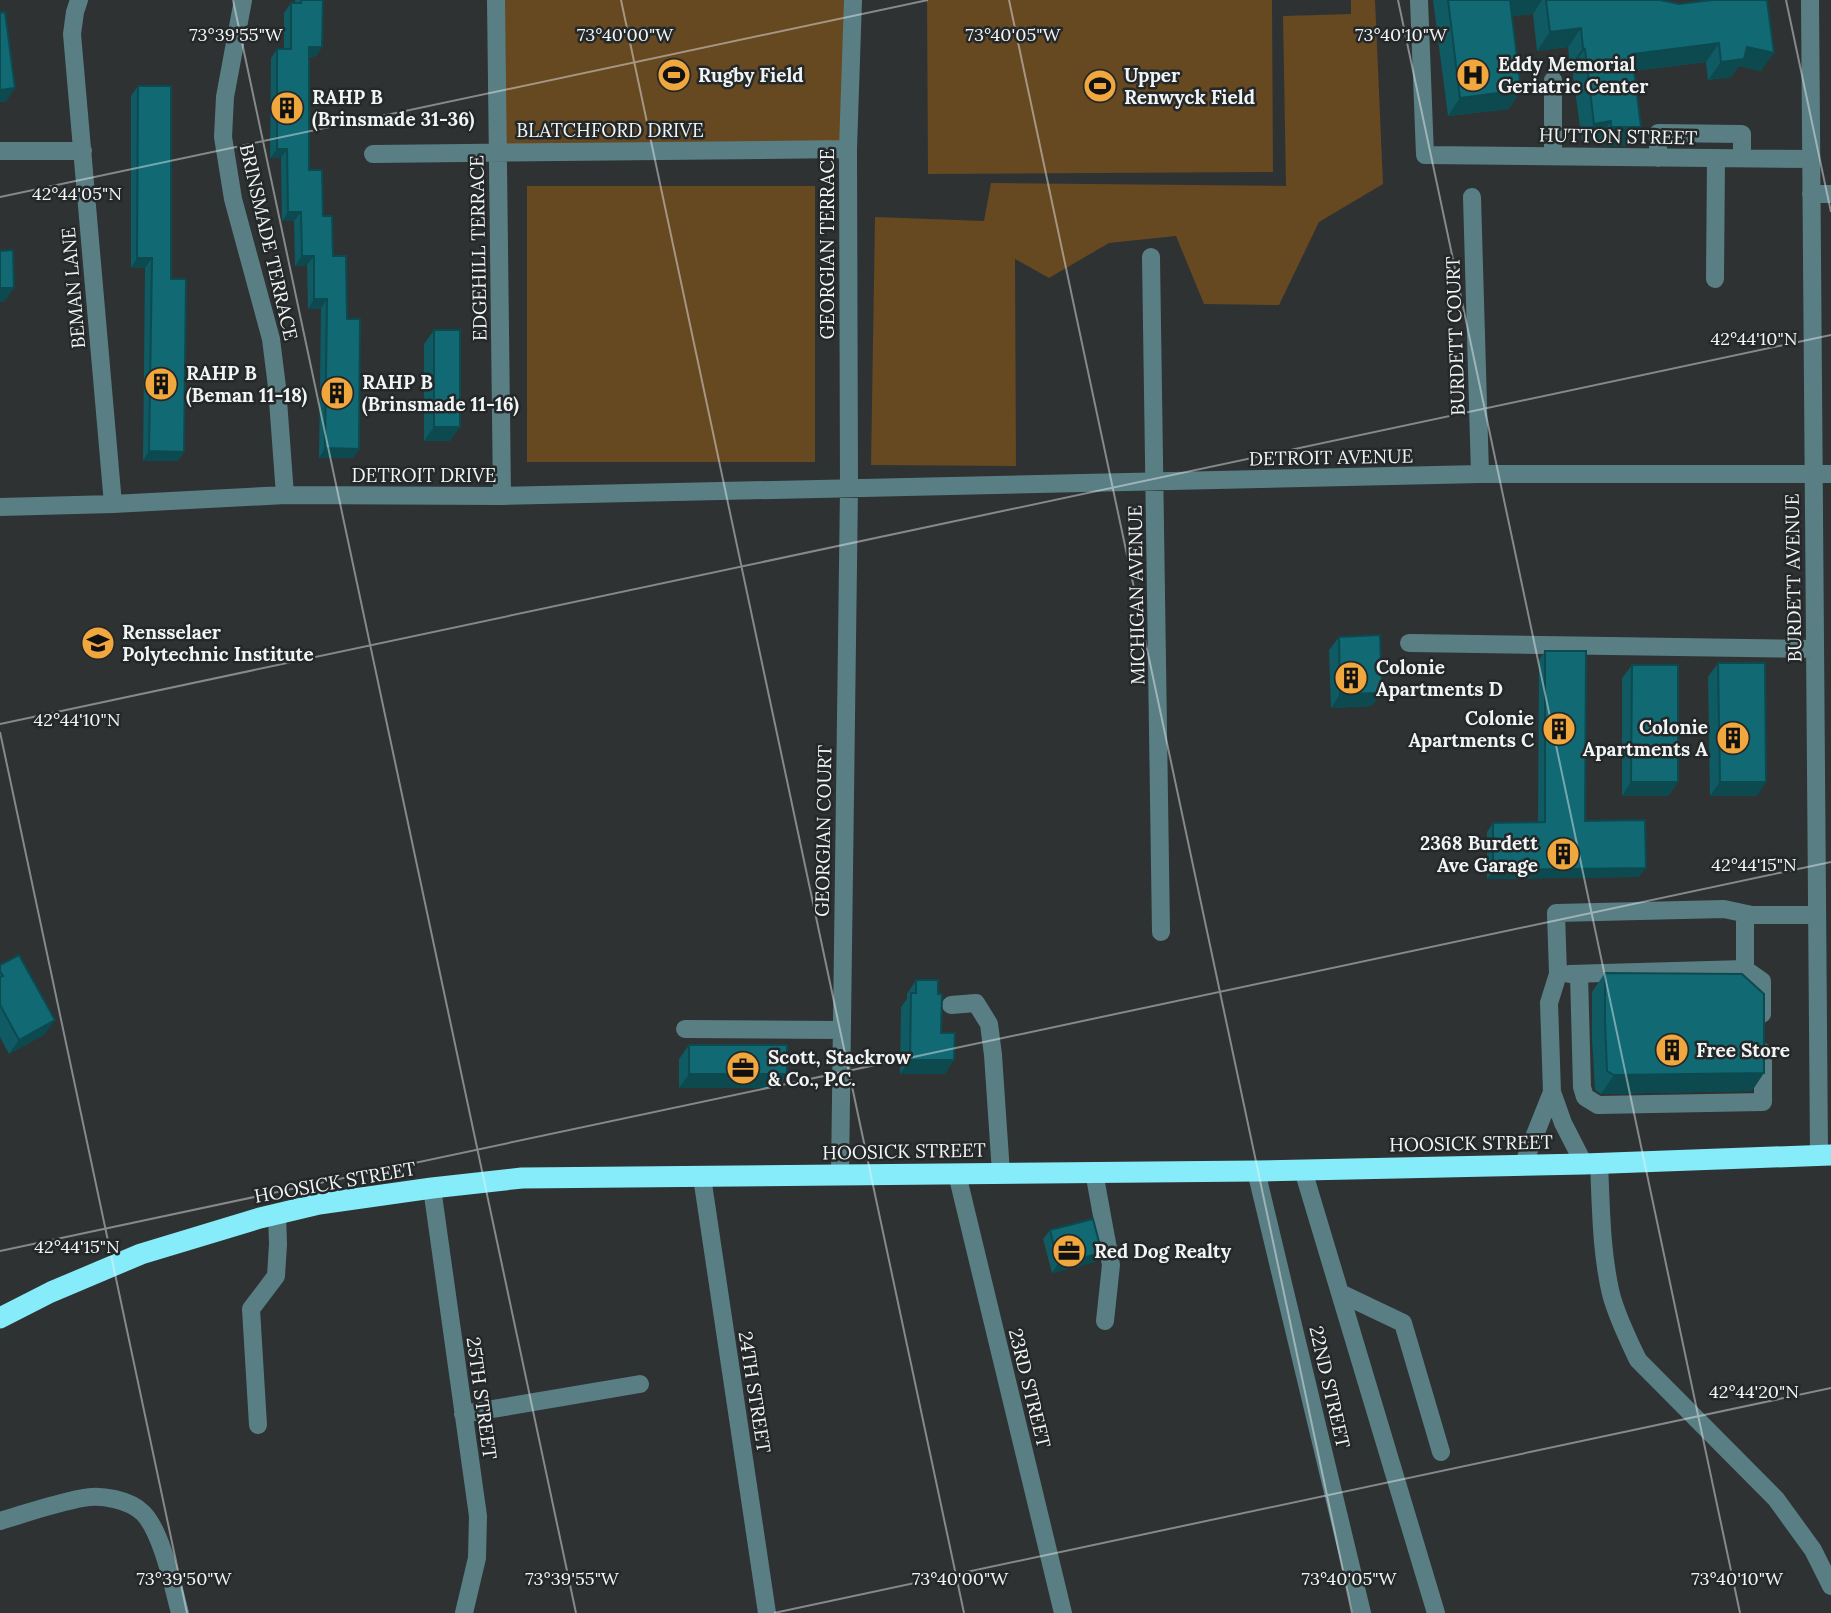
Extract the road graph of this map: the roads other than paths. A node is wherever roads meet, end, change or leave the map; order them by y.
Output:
1 (79, 0) edge
2 (243, 0) edge
3 (496, 0) edge
4 (853, 0) edge
5 (1419, 0) edge
6 (1810, 0) edge
7 (1553, 80) dead end
8 (848, 149) junction
9 (0, 150) edge
10 (83, 151) junction
11 (498, 152) junction
12 (373, 154) dead end
13 (1553, 156) junction
14 (1658, 158) junction
15 (1716, 158) junction
16 (1742, 158) junction
17 (1811, 159) junction
18 (1811, 194) junction
19 (1831, 194) edge
20 (1472, 197) dead end
21 (1151, 257) dead end
22 (1715, 279) dead end
23 (1480, 474) junction
24 (1822, 474) edge
25 (1156, 483) junction
26 (849, 489) junction
27 (285, 495) junction
28 (502, 496) junction
29 (113, 504) junction
30 (0, 506) edge
31 (1409, 643) dead end
32 (1815, 649) junction
33 (1745, 914) junction
34 (1817, 915) junction
35 (1161, 932) dead end
36 (1745, 969) junction
37 (1558, 974) junction
38 (1579, 974) junction
39 (951, 1005) dead end
40 (685, 1029) dead end
41 (842, 1030) junction
42 (1552, 1092) junction
43 (1825, 1155) edge
44 (1591, 1163) junction
45 (1523, 1165) junction
46 (1303, 1170) junction
47 (1256, 1171) junction
48 (1094, 1172) junction
49 (1001, 1173) junction
50 (957, 1174) junction
51 (840, 1175) junction
52 (702, 1177) junction
53 (432, 1188) junction
54 (277, 1214) junction
55 (1340, 1293) junction
56 (0, 1318) edge
57 (1105, 1321) dead end
58 (640, 1384) dead end
59 (463, 1413) junction
60 (258, 1425) dead end
61 (1441, 1452) dead end
62 (0, 1521) edge
63 (1831, 1586) edge
64 (180, 1613) edge
65 (464, 1613) edge
66 (767, 1613) edge
67 (1063, 1613) edge
68 (1362, 1613) edge
69 (1436, 1613) edge

1 - 10 street, BEMAN LANE
2 - 27 street, BRINSMADE TERRACE
3 - 11 street, EDGEHILL TERRACE
4 - 8 street, GEORGIAN TERRACE
5 - 13 street, HUTTON STREET
6 - 17 street, BURDETT AVENUE
7 - 13 street
8 - 11 street, BLATCHFORD DRIVE
8 - 26 street, GEORGIAN TERRACE
9 - 10 street
10 - 29 street, BEMAN LANE
11 - 12 street, BLATCHFORD DRIVE
11 - 28 street, EDGEHILL TERRACE
13 - 14 street, HUTTON STREET
14 - 15 street, HUTTON STREET
14 - 16 street
15 - 16 street, HUTTON STREET
15 - 22 street
16 - 17 street, HUTTON STREET
17 - 18 street, BURDETT AVENUE
18 - 19 street
18 - 24 street, BURDETT AVENUE
20 - 23 street, BURDETT COURT
21 - 25 street, MICHIGAN AVENUE
23 - 24 street, DETROIT AVENUE
23 - 25 street, DETROIT AVENUE
24 - 32 street, BURDETT AVENUE
25 - 26 street, DETROIT AVENUE
25 - 35 street, MICHIGAN AVENUE
26 - 28 street, DETROIT DRIVE
26 - 41 street, GEORGIAN COURT
27 - 28 street, DETROIT DRIVE
27 - 29 street, DETROIT DRIVE
29 - 30 street, DETROIT DRIVE
31 - 32 street
32 - 34 street, BURDETT AVENUE
33 - 34 street
33 - 36 street
33 - 37 street
34 - 43 street, BURDETT AVENUE
36 - 38 street
36 - 38 street
37 - 38 street
37 - 42 street
39 - 49 street
40 - 41 street
41 - 51 street, GEORGIAN COURT
42 - 44 street
42 - 45 street
43 - 44 highway, HOOSICK STREET
44 - 45 highway, HOOSICK STREET
44 - 63 street
45 - 46 highway, HOOSICK STREET
46 - 47 highway, HOOSICK STREET
46 - 55 street
47 - 48 highway, HOOSICK STREET
47 - 68 street, 22ND STREET
48 - 49 highway, HOOSICK STREET
48 - 57 street
49 - 50 highway, HOOSICK STREET
50 - 51 highway, HOOSICK STREET
50 - 67 street, 23RD STREET
51 - 52 highway, HOOSICK STREET
52 - 53 highway, HOOSICK STREET
52 - 66 street, 24TH STREET
53 - 54 highway, HOOSICK STREET
53 - 59 street, 25TH STREET
54 - 56 highway, HOOSICK STREET
54 - 60 street
55 - 61 street
55 - 69 street
58 - 59 street
59 - 65 street, 25TH STREET
62 - 64 street

